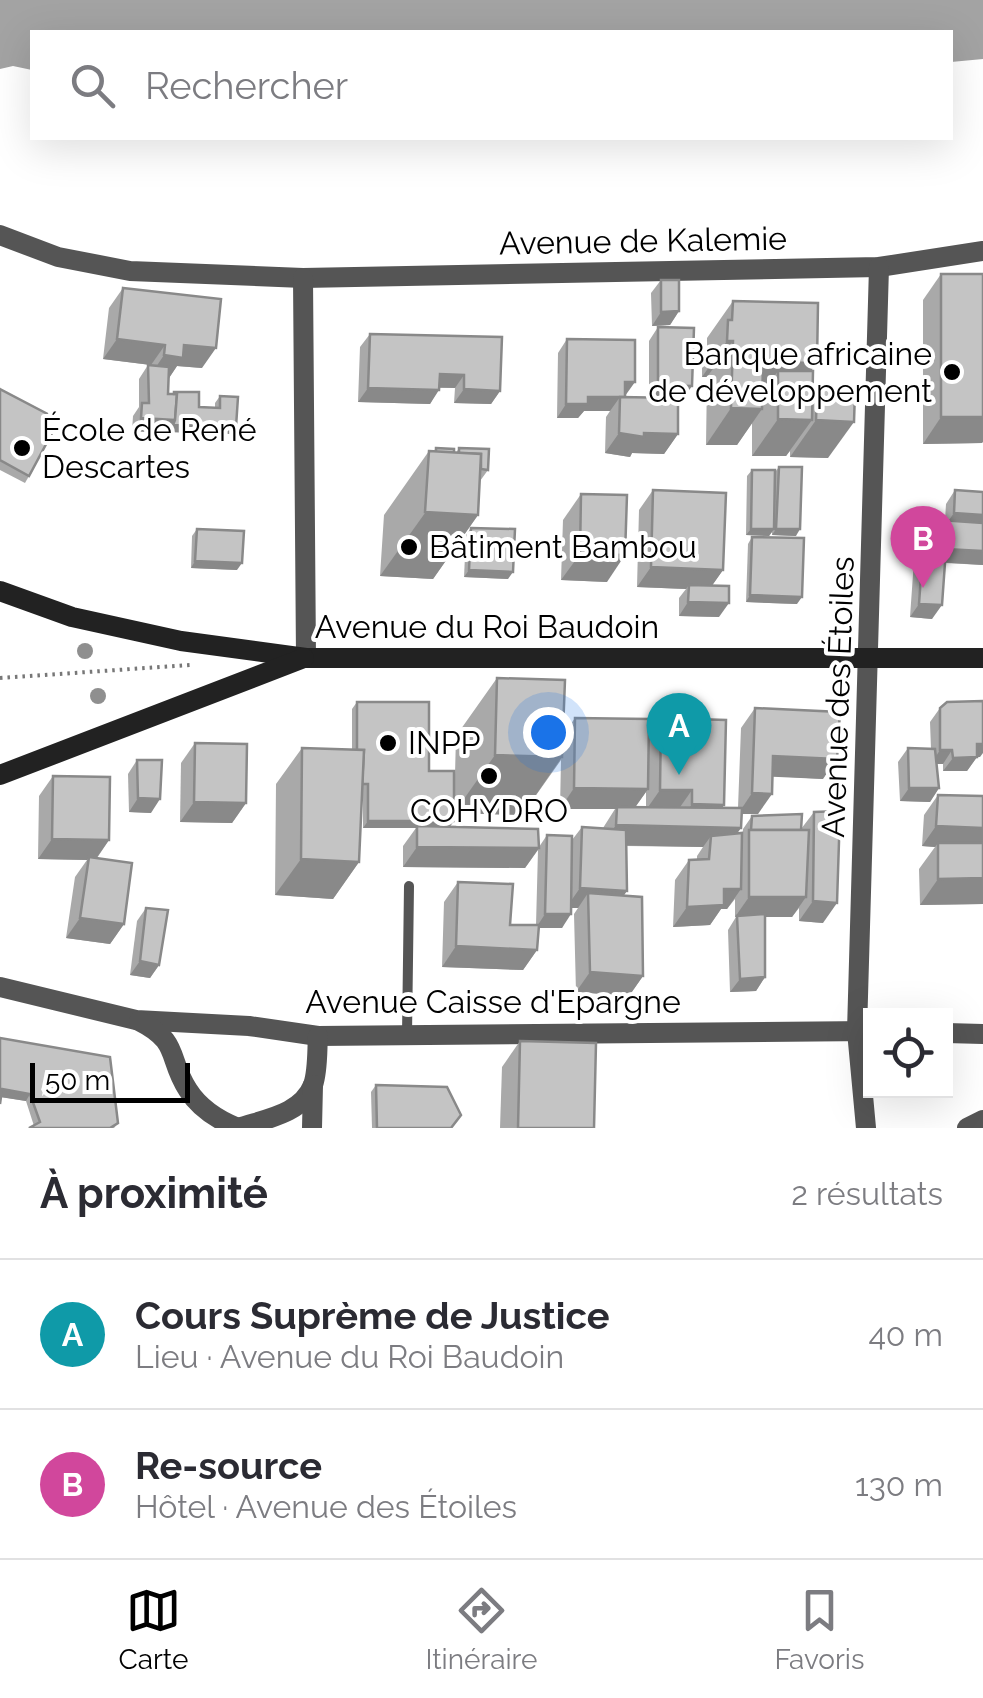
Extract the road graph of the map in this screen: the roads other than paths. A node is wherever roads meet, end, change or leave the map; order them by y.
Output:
1 (0, 235) edge
2 (983, 251) edge
3 (879, 267) junction
4 (304, 278) junction
5 (0, 591) edge
6 (870, 656) junction
7 (306, 658) junction
8 (983, 658) edge
9 (0, 775) edge
10 (409, 886) dead end
11 (0, 987) edge
12 (864, 1008) edge
13 (136, 1020) junction
14 (863, 1031) edge
15 (953, 1033) edge
16 (983, 1034) edge
17 (406, 1035) junction
18 (318, 1036) junction
19 (313, 1085) junction
20 (865, 1098) edge
21 (983, 1120) edge
22 (263, 1124) edge
23 (238, 1128) edge
24 (312, 1128) edge
25 (866, 1128) edge
26 (967, 1128) edge

1 - 4 street, Avenue de Kalemie
2 - 3 street, Avenue de Kalemie
3 - 4 street, Avenue de Kalemie
3 - 6 street, Avenue des Étoiles
4 - 7 street
5 - 7 street, Avenue du Roi Baudoin
6 - 7 street, Avenue du Roi Baudoin
6 - 8 street, Avenue du Roi Baudoin
6 - 12 street, Avenue des Étoiles
7 - 9 street
10 - 17 lane
11 - 13 street, Avenue Caisse d'Epargne
13 - 18 street, Avenue Caisse d'Epargne
13 - 23 street
14 - 17 street, Avenue Caisse d'Epargne
15 - 16 street
17 - 18 street, Avenue Caisse d'Epargne
18 - 19 street
19 - 22 street
19 - 24 street
20 - 25 street, Avenue des Étoiles
21 - 26 street
22 - 23 street

